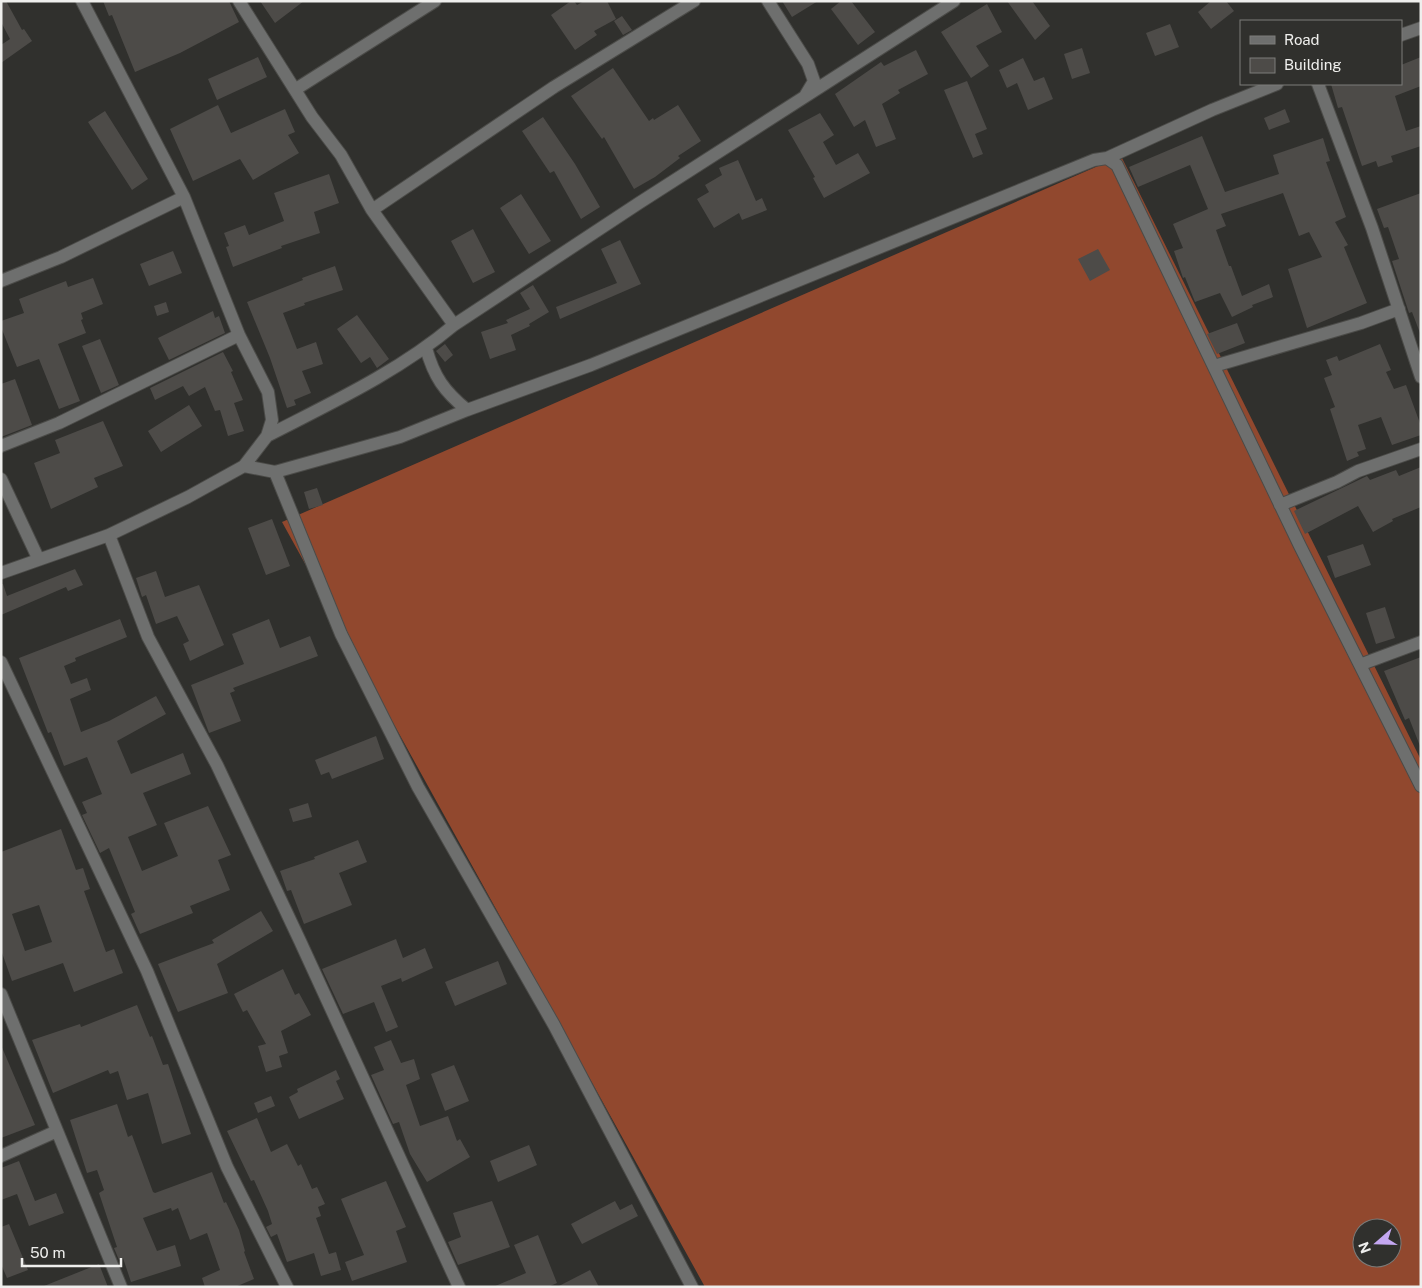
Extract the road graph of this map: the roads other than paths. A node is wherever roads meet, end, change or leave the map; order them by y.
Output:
1 (82, 1) edge
2 (239, 1) edge
3 (435, 1) edge
4 (694, 1) edge
5 (768, 1) edge
6 (954, 1) edge
7 (1421, 28) edge
8 (1402, 35) edge
9 (1274, 85) edge
10 (1318, 85) edge
11 (296, 89) junction
12 (803, 98) junction
13 (1107, 158) junction
14 (184, 197) junction
15 (372, 210) junction
16 (1, 281) edge
17 (1399, 309) junction
18 (454, 325) junction
19 (239, 335) junction
20 (426, 348) junction
21 (1214, 366) junction
22 (1421, 377) edge
23 (466, 410) junction
24 (267, 436) junction
25 (1, 446) edge
26 (1421, 449) edge
27 (244, 466) junction
28 (276, 472) junction
29 (1, 479) edge
30 (1280, 504) junction
31 (109, 535) junction
32 (38, 558) junction
33 (1, 573) edge
34 (1421, 642) edge
35 (1, 662) edge
36 (1362, 664) junction
37 (1421, 786) edge
38 (1, 994) edge
39 (57, 1131) junction
40 (1, 1156) edge
41 (121, 1287) edge
42 (287, 1287) edge
43 (459, 1287) edge
44 (692, 1287) edge

1 - 14 street
2 - 11 street
3 - 11 street
4 - 15 street
5 - 12 street
6 - 12 street
7 - 8 street
9 - 13 street
10 - 17 street
11 - 15 street
12 - 18 street
13 - 21 street
13 - 23 street
14 - 16 street
14 - 19 street
15 - 18 street
17 - 21 street
17 - 22 street
18 - 20 street
19 - 24 street
19 - 25 street
20 - 23 street
20 - 24 street
21 - 30 street
23 - 28 street
24 - 27 street
26 - 30 street
27 - 28 street
27 - 31 street
28 - 44 street
29 - 32 street
30 - 36 street
31 - 32 street
31 - 43 street
32 - 33 street
34 - 36 street
35 - 42 street
36 - 37 street
38 - 39 street
39 - 40 street
39 - 41 street

